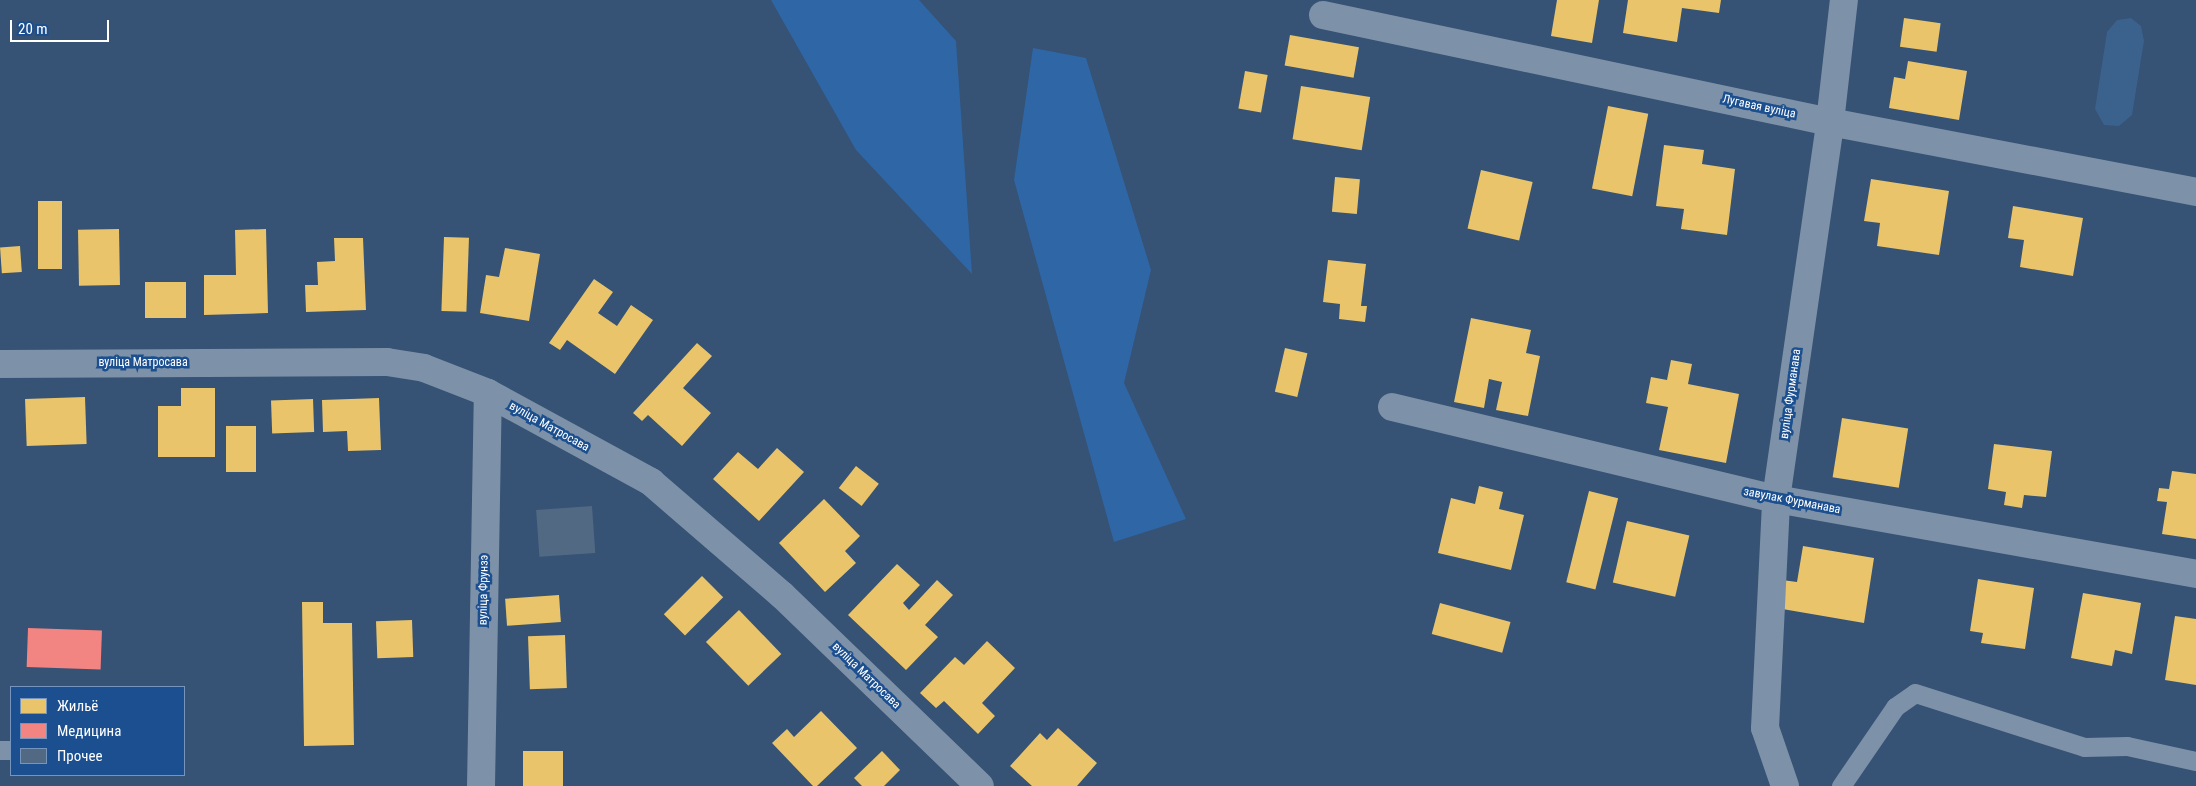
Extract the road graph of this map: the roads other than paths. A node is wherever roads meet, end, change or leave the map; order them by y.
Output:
1 (1844, 0) edge
2 (1323, 14) dead end
3 (1830, 122) junction
4 (2196, 192) edge
5 (0, 364) edge
6 (488, 393) junction
7 (1392, 406) dead end
8 (1776, 499) junction
9 (2196, 574) edge
10 (2196, 761) edge
11 (481, 786) edge
12 (980, 786) edge
13 (1785, 786) edge
14 (1841, 786) edge

1 - 3 street, вуліца Фурманава
2 - 3 street, Лугавая вуліца
3 - 4 street, Лугавая вуліца
3 - 8 street, вуліца Фурманава
5 - 6 street, вуліца Матросава
6 - 11 street, вуліца Фрунзэ
6 - 12 street, вуліца Матросава
7 - 8 street, завулак Фурманава
8 - 9 street, завулак Фурманава
8 - 13 street, вуліца Фурманава
10 - 14 lane

